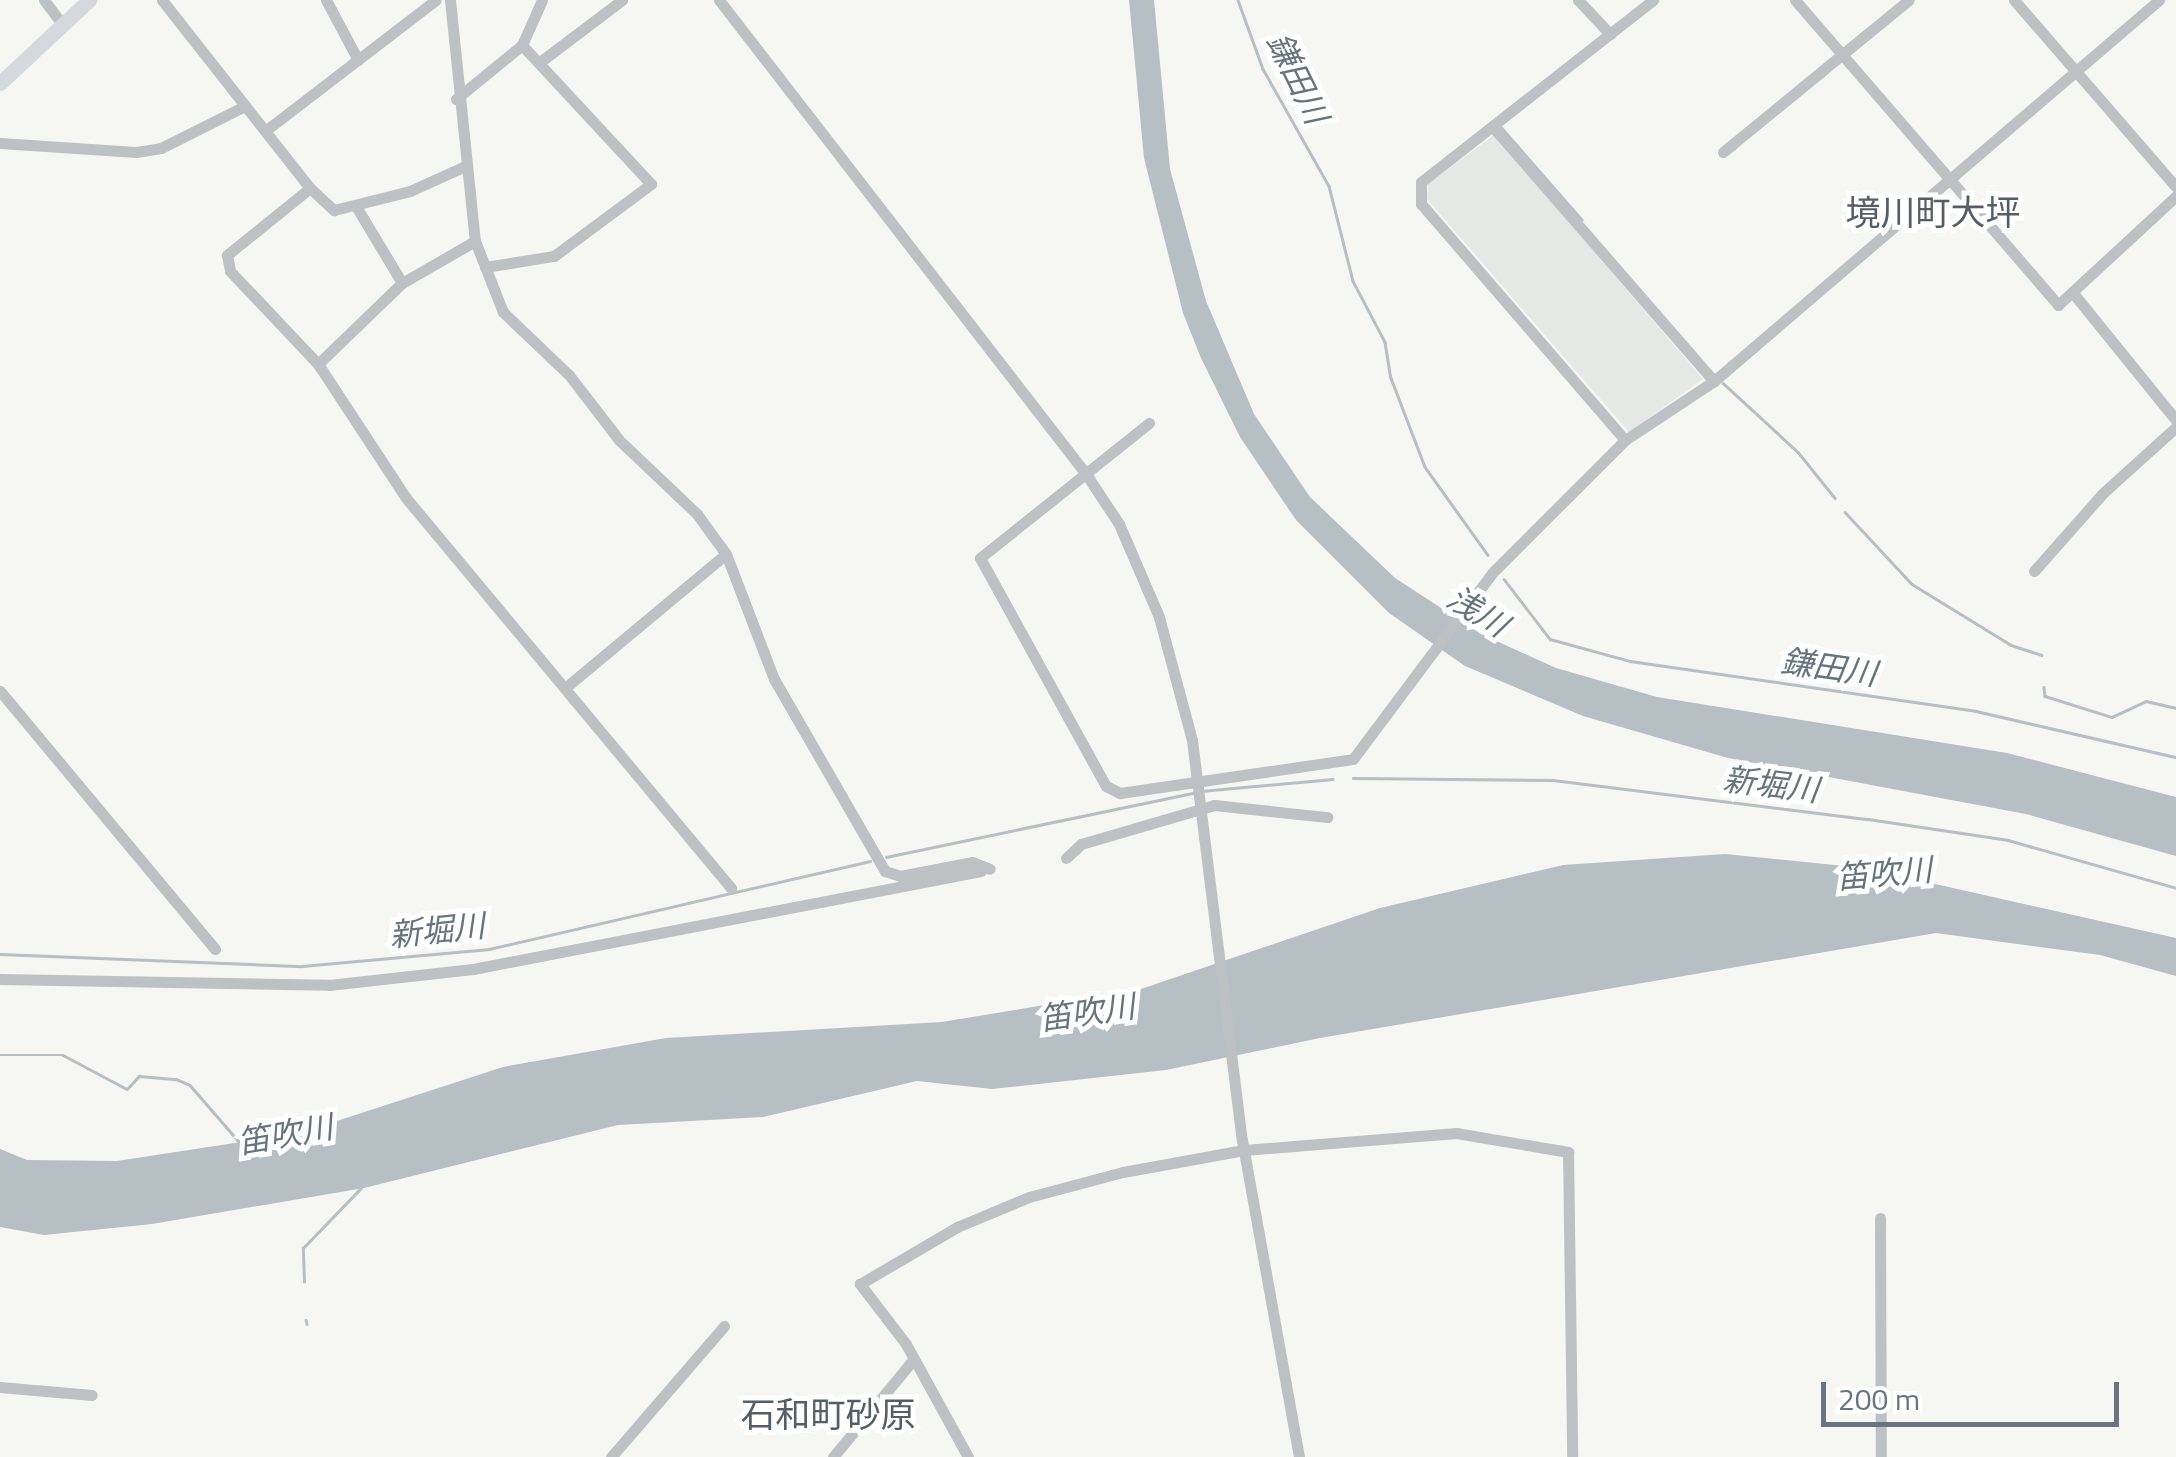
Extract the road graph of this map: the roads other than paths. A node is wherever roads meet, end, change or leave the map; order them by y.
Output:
1 (44, 0) edge
2 (89, 0) edge
3 (162, 0) edge
4 (326, 0) edge
5 (436, 0) edge
6 (450, 0) edge
7 (542, 0) edge
8 (622, 0) edge
9 (720, 0) edge
10 (1578, 0) edge
11 (1653, 0) edge
12 (1795, 0) edge
13 (1909, 0) edge
14 (2014, 0) edge
15 (2159, 0) edge
16 (62, 24) junction
17 (1610, 34) junction
18 (522, 45) junction
19 (1844, 56) junction
20 (358, 60) junction
21 (540, 62) junction
22 (2080, 74) junction
23 (0, 83) edge
24 (456, 99) junction
25 (245, 106) junction
26 (1493, 127) junction
27 (265, 131) junction
28 (0, 143) edge
29 (1723, 152) dead end
30 (465, 166) junction
31 (1950, 174) junction
32 (2176, 187) edge
33 (310, 188) junction
34 (2176, 196) edge
35 (358, 208) junction
36 (475, 241) junction
37 (485, 267) junction
38 (402, 283) junction
39 (2073, 293) junction
40 (318, 364) junction
41 (1714, 381) junction
42 (1149, 423) dead end
43 (2176, 424) edge
44 (1625, 440) junction
45 (1086, 474) junction
46 (726, 554) junction
47 (2034, 571) dead end
48 (565, 688) junction
49 (0, 692) edge
50 (1327, 817) dead end
51 (1066, 858) dead end
52 (730, 888) dead end
53 (214, 949) dead end
54 (0, 979) edge
55 (1244, 1145) junction
56 (1880, 1218) dead end
57 (724, 1326) dead end
58 (912, 1361) junction
59 (0, 1386) edge
60 (92, 1395) dead end
61 (611, 1457) edge
62 (834, 1457) edge
63 (968, 1457) edge
64 (1299, 1457) edge
65 (1572, 1457) edge
66 (1880, 1457) edge

1 - 16 street
2 - 16 main road
3 - 25 street
4 - 20 street
5 - 20 street
6 - 24 street
7 - 18 street
8 - 21 street
9 - 45 street
10 - 17 street
11 - 17 street
12 - 19 street
13 - 19 street
14 - 22 street
15 - 22 street
16 - 23 main road
17 - 26 street
18 - 21 street
18 - 24 street
19 - 29 street
19 - 31 street
20 - 27 street
21 - 37 street
22 - 31 street
22 - 32 street
24 - 30 street
25 - 27 street
25 - 28 street
26 - 41 street
26 - 44 street
27 - 33 street
30 - 35 street
30 - 36 street
31 - 39 street
31 - 41 street
33 - 35 street
33 - 40 street
34 - 39 street
35 - 38 street
36 - 37 street
36 - 38 street
37 - 46 street
38 - 40 street
39 - 43 street
40 - 48 street
41 - 44 street
42 - 45 street
43 - 47 street
44 - 45 street
45 - 55 street
46 - 48 street
46 - 54 street
48 - 52 street
49 - 53 street
50 - 51 street
55 - 58 street
55 - 64 street
55 - 65 street
56 - 66 street
57 - 61 street
58 - 62 street
58 - 63 street
59 - 60 street

